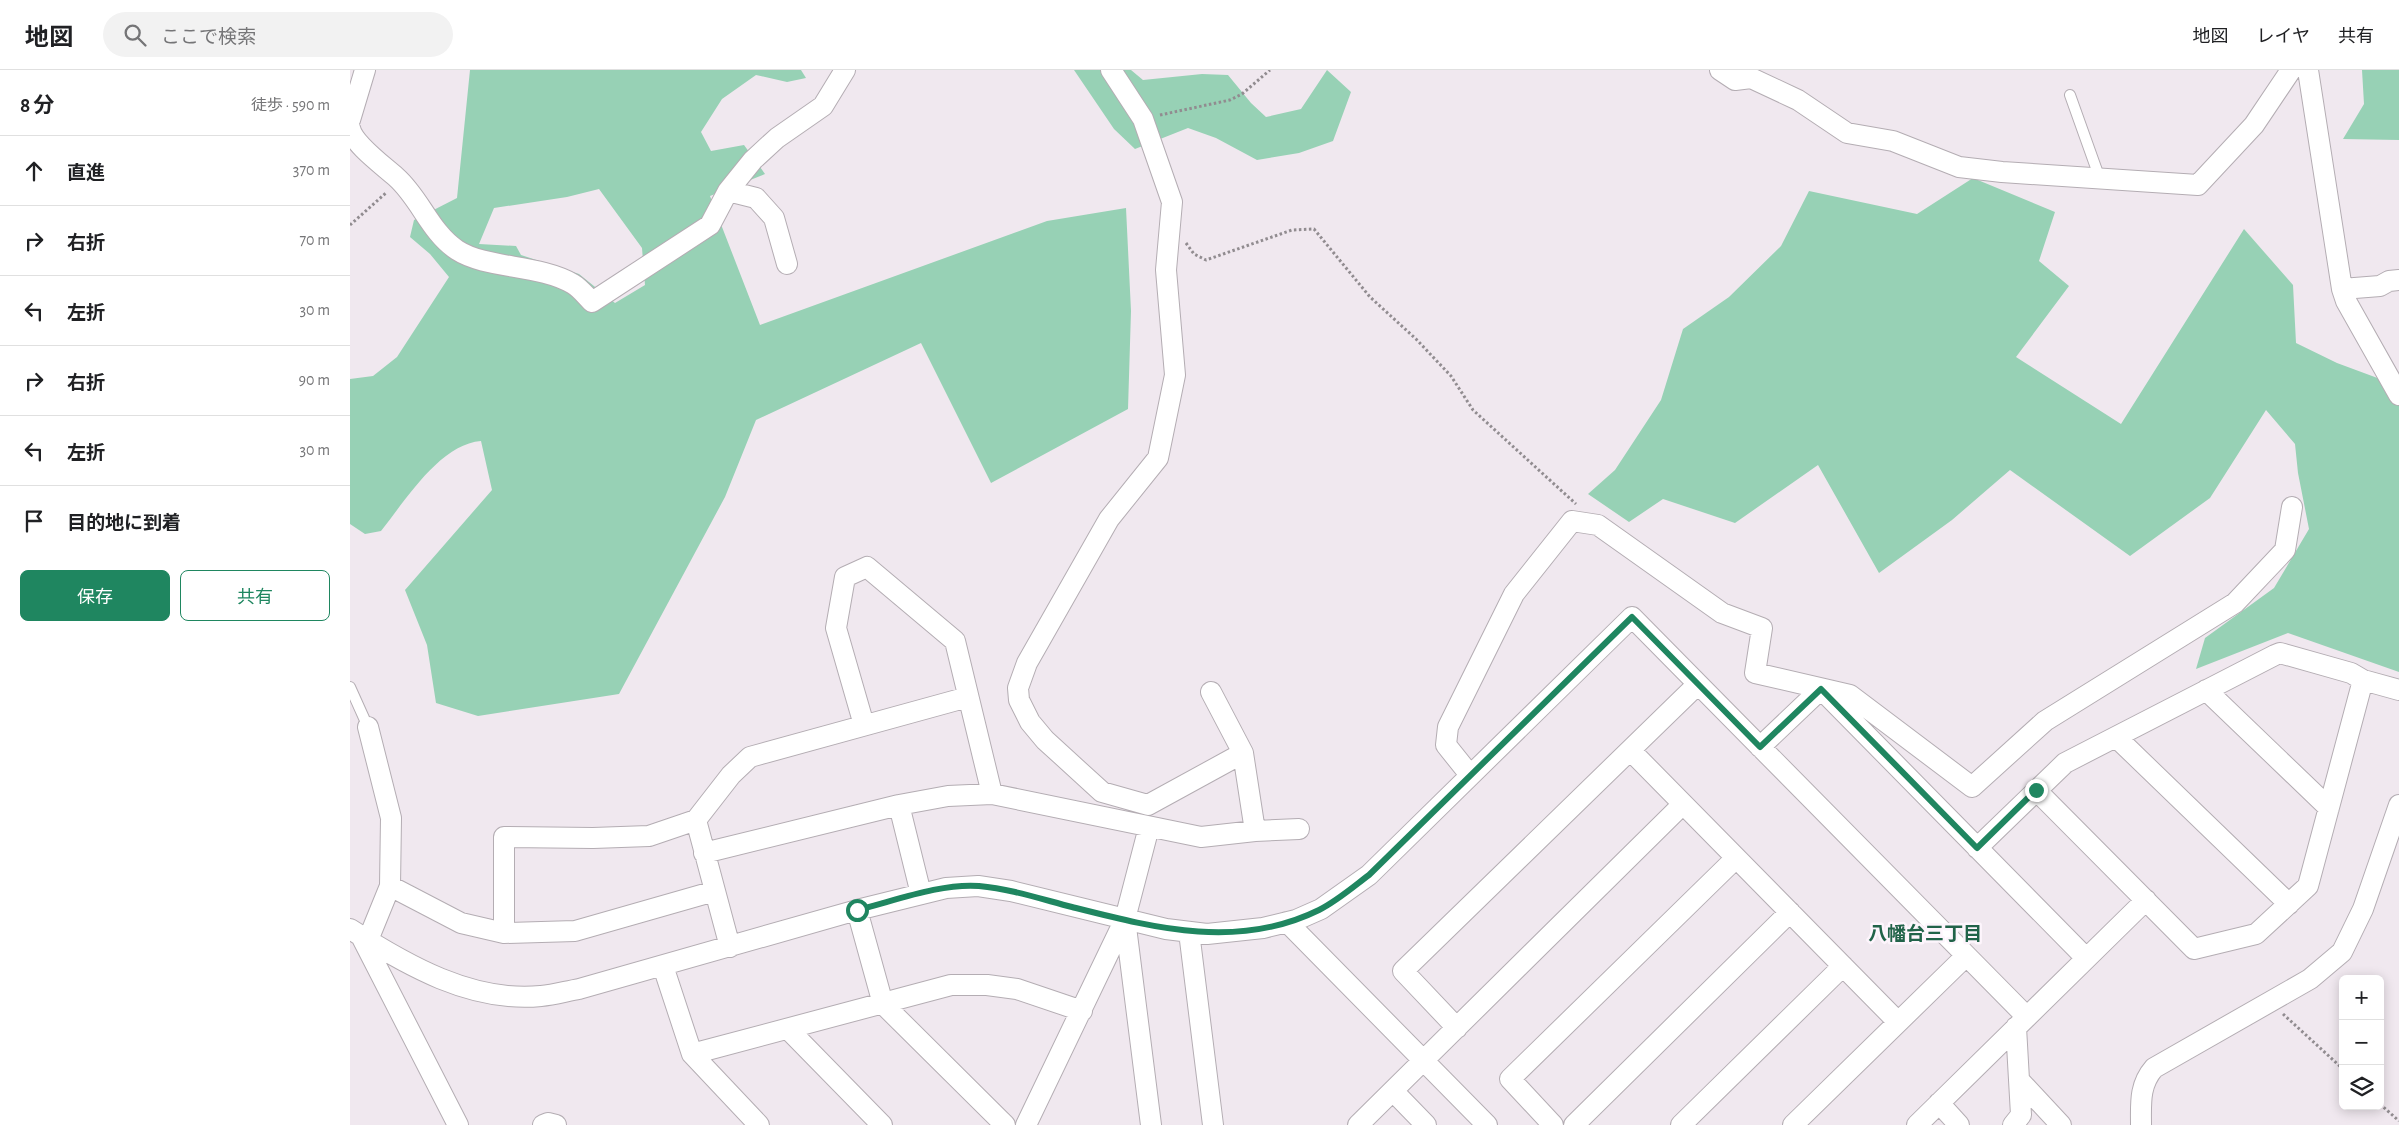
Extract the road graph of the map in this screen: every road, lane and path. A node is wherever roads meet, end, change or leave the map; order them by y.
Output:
1 (365, 70) edge
2 (845, 70) edge
3 (1111, 70) edge
4 (1270, 70) edge
5 (1720, 70) edge
6 (2291, 70) edge
7 (2308, 70) edge
8 (2070, 95) dead end
9 (1143, 119) junction
10 (350, 120) edge
11 (350, 128) edge
12 (2100, 179) junction
13 (400, 180) junction
14 (728, 191) junction
15 (1170, 221) junction
16 (350, 225) edge
17 (788, 264) dead end
18 (2399, 280) edge
19 (2342, 288) junction
20 (2399, 395) edge
21 (2292, 507) dead end
22 (1572, 521) junction
23 (2363, 680) junction
24 (1698, 684) junction
25 (350, 687) edge
26 (1821, 689) junction
27 (2206, 690) junction
28 (2399, 690) edge
29 (1211, 692) dead end
30 (968, 697) junction
31 (864, 725) junction
32 (368, 727) joint
33 (2116, 737) junction
34 (1760, 747) junction
35 (1630, 750) junction
36 (1243, 753) junction
37 (1470, 775) junction
38 (2036, 790) junction
39 (992, 794) junction
40 (1683, 804) junction
41 (899, 805) junction
42 (2399, 805) edge
43 (2329, 808) junction
44 (696, 820) junction
45 (1149, 827) junction
46 (1299, 829) dead end
47 (1255, 831) junction
48 (1977, 848) junction
49 (704, 853) junction
50 (1736, 858) junction
51 (390, 886) junction
52 (715, 891) junction
53 (921, 894) junction
54 (2146, 900) junction
55 (2289, 904) junction
56 (857, 910) junction
57 (1790, 912) junction
58 (1125, 919) junction
59 (1287, 922) junction
60 (1189, 932) junction
61 (504, 933) junction
62 (360, 935) edge
63 (730, 947) junction
64 (1966, 956) junction
65 (2086, 958) junction
66 (663, 966) junction
67 (1844, 966) junction
68 (2270, 1002) junction
69 (883, 1004) junction
70 (1082, 1011) junction
71 (1898, 1022) junction
72 (2021, 1022) junction
73 (1456, 1028) junction
74 (788, 1029) junction
75 (692, 1054) junction
76 (1422, 1061) junction
77 (2339, 1065) edge
78 (2019, 1080) junction
79 (1392, 1091) junction
80 (1939, 1103) junction
81 (2384, 1108) edge
82 (2399, 1122) edge
83 (458, 1125) edge
84 (544, 1125) edge
85 (556, 1125) edge
86 (759, 1125) edge
87 (882, 1125) edge
88 (1005, 1125) edge
89 (1026, 1125) edge
90 (1151, 1125) edge
91 (1212, 1125) edge
92 (1358, 1125) edge
93 (1426, 1125) edge
94 (1487, 1125) edge
95 (1553, 1125) edge
96 (1574, 1125) edge
97 (1681, 1125) edge
98 (1793, 1125) edge
99 (1916, 1125) edge
100 (1960, 1125) edge
101 (2012, 1125) edge
102 (2061, 1125) edge
103 (2140, 1125) edge

1 - 10 street
2 - 14 street
3 - 9 street
4 - 9 path
5 - 12 street
6 - 12 street
7 - 19 street
8 - 12 lane
9 - 15 street
11 - 13 street
13 - 14 street
13 - 16 path
14 - 17 street
15 - 22 path
15 - 36 street
18 - 19 street
19 - 20 street
21 - 26 street
22 - 26 street
22 - 37 street
23 - 27 street
23 - 28 street
23 - 43 street
24 - 34 street
24 - 35 street
24 - 37 street
25 - 32 lane
26 - 34 street
26 - 48 street
27 - 33 street
27 - 43 street
29 - 36 street
30 - 31 street
30 - 31 street
30 - 39 street
31 - 44 street
32 - 51 street
33 - 38 street
33 - 55 street
34 - 64 street
35 - 40 street
35 - 73 street
36 - 47 street
37 - 59 street
38 - 48 street
38 - 54 street
39 - 41 street
39 - 45 street
40 - 50 street
40 - 73 street
41 - 49 street
41 - 53 street
42 - 68 street
43 - 55 street
44 - 49 street
44 - 61 street
45 - 47 street
45 - 58 street
46 - 47 street
48 - 65 street
49 - 52 street
50 - 57 street
50 - 95 street
51 - 61 street
51 - 62 street
52 - 61 street
52 - 63 street
53 - 56 street
53 - 58 street
54 - 55 street
54 - 65 street
56 - 63 street
56 - 69 street
57 - 67 street
57 - 96 street
58 - 60 street
58 - 70 street
58 - 90 street
59 - 60 street
59 - 76 street
60 - 91 street
62 - 66 street
62 - 83 street
63 - 66 street
64 - 71 street
64 - 72 street
65 - 72 street
66 - 75 street
67 - 71 street
67 - 97 street
68 - 77 path
68 - 103 street
69 - 70 street
69 - 74 street
69 - 88 street
70 - 89 street
71 - 98 street
72 - 78 street
72 - 80 street
73 - 76 street
74 - 75 street
74 - 87 street
75 - 86 street
76 - 79 street
76 - 94 street
78 - 101 street
78 - 102 street
79 - 92 street
79 - 93 street
80 - 99 street
80 - 100 street
81 - 82 path
84 - 85 street

